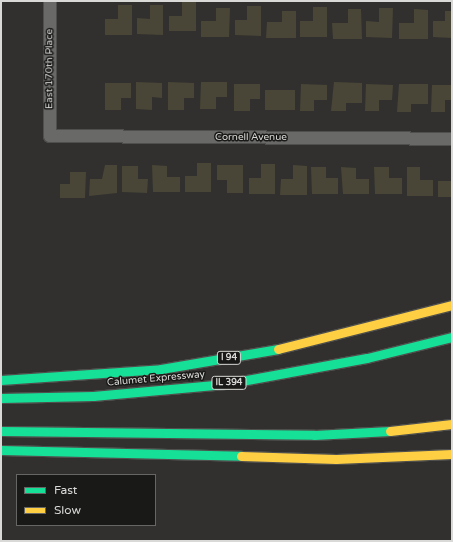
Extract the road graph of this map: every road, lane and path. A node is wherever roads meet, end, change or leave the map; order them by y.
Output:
1 (50, 1) edge
2 (50, 136) joint
3 (452, 139) edge
4 (452, 305) edge
5 (452, 337) edge
6 (1, 380) edge
7 (1, 398) edge
8 (452, 424) edge
9 (1, 431) edge
10 (1, 450) edge
11 (452, 454) edge

1 - 2 street, East 170th Place
2 - 3 street, Cornell Avenue
4 - 6 highway, I 94
5 - 7 highway, Calumet Expressway / IL 394
8 - 9 highway
10 - 11 highway

